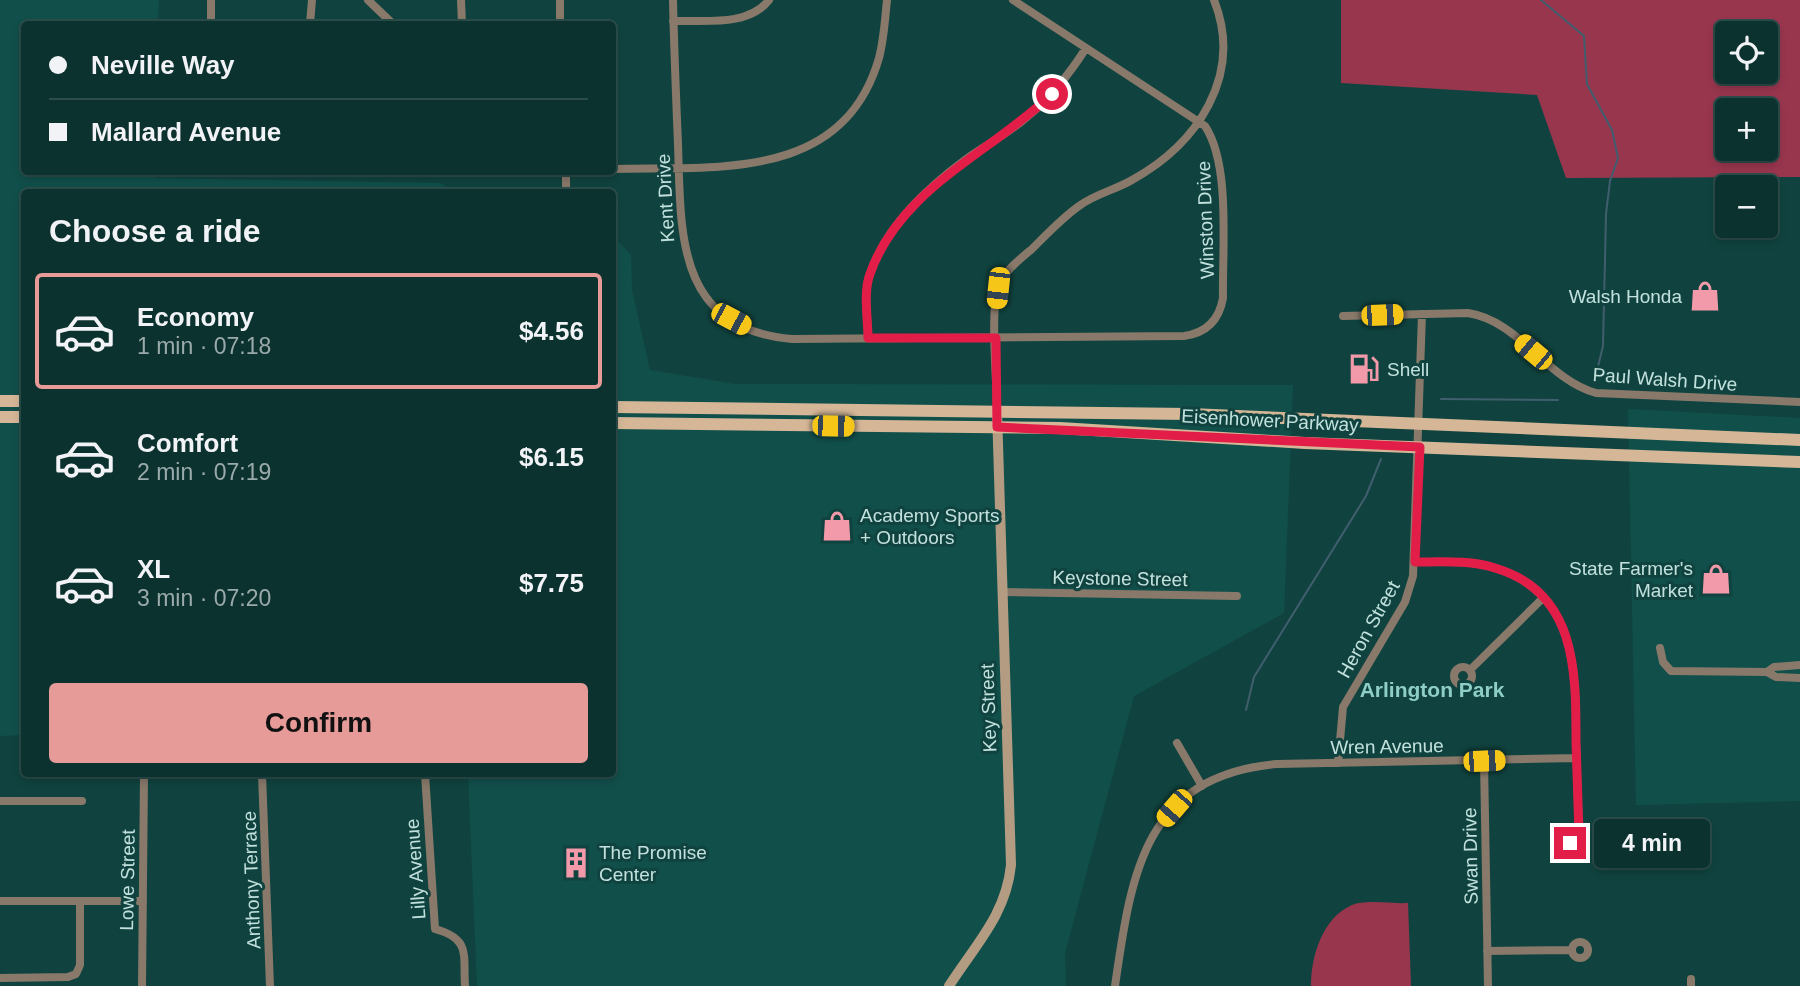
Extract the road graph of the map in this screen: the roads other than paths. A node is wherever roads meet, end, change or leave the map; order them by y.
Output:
1 (211, 0) edge
2 (312, 0) edge
3 (368, 0) edge
4 (461, 0) edge
5 (559, 0) edge
6 (673, 0) edge
7 (769, 0) edge
8 (887, 0) edge
9 (1013, 0) edge
10 (1214, 0) edge
11 (211, 21) edge
12 (310, 21) edge
13 (390, 21) edge
14 (462, 21) edge
15 (560, 21) edge
16 (673, 21) junction
17 (1086, 48) junction
18 (1198, 122) junction
19 (679, 167) junction
20 (616, 169) edge
21 (1422, 314) junction
22 (1343, 316) dead end
23 (868, 338) junction
24 (996, 338) junction
25 (0, 401) edge
26 (21, 401) edge
27 (1800, 402) edge
28 (616, 407) edge
29 (997, 411) junction
30 (0, 417) edge
31 (21, 417) edge
32 (616, 423) edge
33 (1419, 424) junction
34 (997, 427) junction
35 (1800, 440) edge
36 (1420, 447) junction
37 (1800, 463) edge
38 (1415, 562) junction
39 (1002, 592) junction
40 (1237, 596) dead end
41 (1543, 598) junction
42 (1660, 648) dead end
43 (1800, 665) edge
44 (1469, 670) dead end
45 (1767, 672) junction
46 (1800, 678) edge
47 (1177, 743) dead end
48 (1577, 758) junction
49 (1484, 761) junction
50 (1338, 763) junction
51 (144, 777) edge
52 (262, 777) edge
53 (425, 777) edge
54 (1202, 786) junction
55 (82, 801) dead end
56 (0, 802) edge
57 (1579, 833) dead end
58 (0, 901) edge
59 (80, 901) junction
60 (143, 901) junction
61 (1571, 950) dead end
62 (1487, 951) junction
63 (0, 978) edge
64 (142, 986) edge
65 (270, 986) edge
66 (466, 986) edge
67 (949, 986) edge
68 (1115, 986) edge
69 (1488, 986) edge

1 - 11 street
2 - 12 street
3 - 13 street
4 - 14 street
5 - 15 street
6 - 16 street, Kent Drive
7 - 16 street
8 - 19 street
9 - 17 street, Winston Drive
10 - 18 street
16 - 19 street, Kent Drive
17 - 18 street, Winston Drive
17 - 23 street
18 - 24 street
18 - 24 street, Winston Drive
19 - 20 street
19 - 23 street, Kent Drive
21 - 22 street, Paul Walsh Drive
21 - 27 street, Paul Walsh Drive
21 - 33 street, Heron Street
23 - 24 street, Kent Drive
24 - 29 street
25 - 26 main road
28 - 29 main road, Eisenhower Parkway
29 - 33 main road, Eisenhower Parkway
29 - 34 street, Key Street
30 - 31 main road
32 - 34 main road, Eisenhower Parkway
33 - 35 main road, Eisenhower Parkway
33 - 36 street, Heron Street
34 - 36 main road, Eisenhower Parkway
34 - 39 street, Key Street
36 - 37 main road, Eisenhower Parkway
36 - 38 street, Heron Street
38 - 41 street
38 - 50 street, Heron Street
39 - 40 street, Keystone Street
39 - 67 street, Key Street
41 - 44 street
41 - 48 street
42 - 45 street
43 - 45 street
45 - 46 street
47 - 54 street
48 - 49 street, Wren Avenue
48 - 57 street
49 - 50 street, Wren Avenue
49 - 62 street, Swan Drive
50 - 54 street, Wren Avenue
51 - 60 street, Lowe Street
52 - 65 street, Anthony Terrace
53 - 66 street, Lilly Avenue
54 - 68 street, Wren Avenue
55 - 56 street
58 - 59 street
59 - 60 street
59 - 63 street
60 - 64 street, Lowe Street
61 - 62 street
62 - 69 street, Swan Drive

